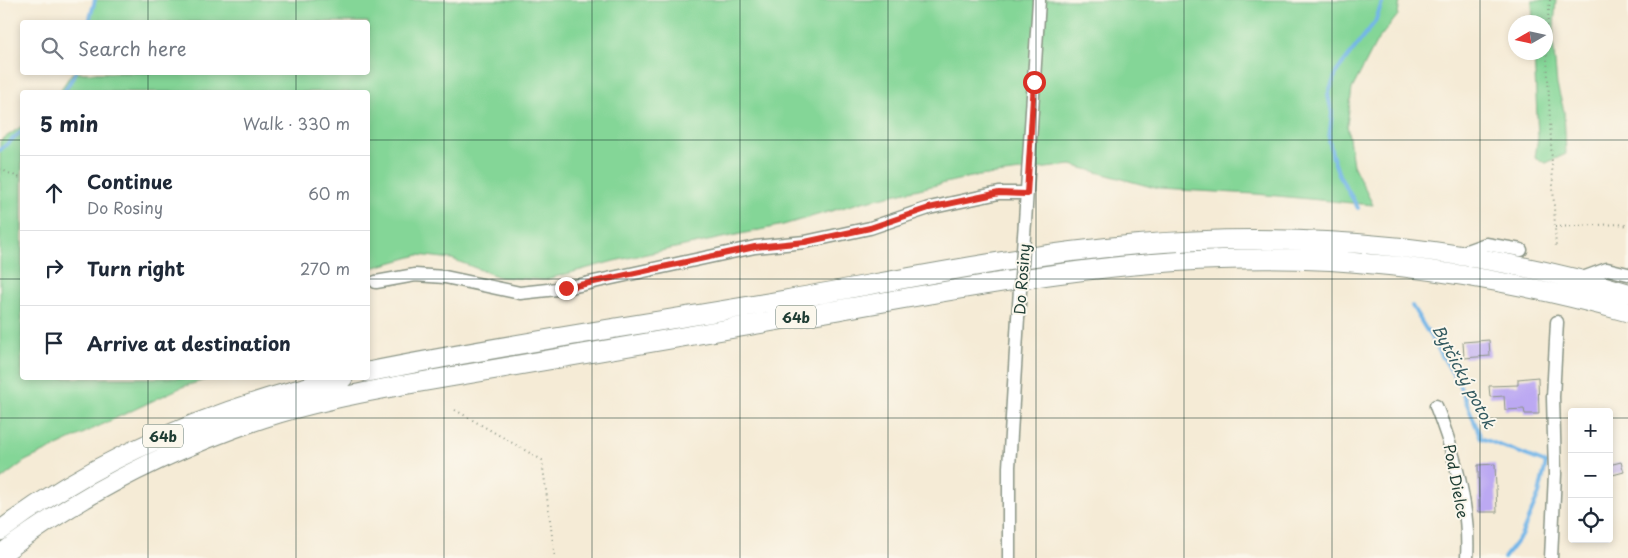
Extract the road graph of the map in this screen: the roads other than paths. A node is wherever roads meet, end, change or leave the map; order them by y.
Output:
1 (1039, 0) edge
2 (1027, 194) junction
3 (1521, 250) dead end
4 (1458, 254) junction
5 (1628, 274) edge
6 (1580, 279) junction
7 (376, 282) dead end
8 (1628, 292) edge
9 (1628, 312) edge
10 (1557, 322) dead end
11 (370, 372) edge
12 (335, 380) edge
13 (1436, 406) dead end
14 (0, 531) edge
15 (0, 555) edge
16 (1009, 558) edge
17 (1467, 558) edge
18 (1551, 558) edge

1 - 2 street, Do Rosiny
2 - 7 street
2 - 16 street, Do Rosiny, bridge
3 - 4 street
4 - 6 highway, 64b
4 - 11 highway, 64b
5 - 6 street
6 - 8 highway, 64b
9 - 15 highway, 64b
10 - 18 street
12 - 14 highway, 64b
13 - 17 street, Pod Dielce

